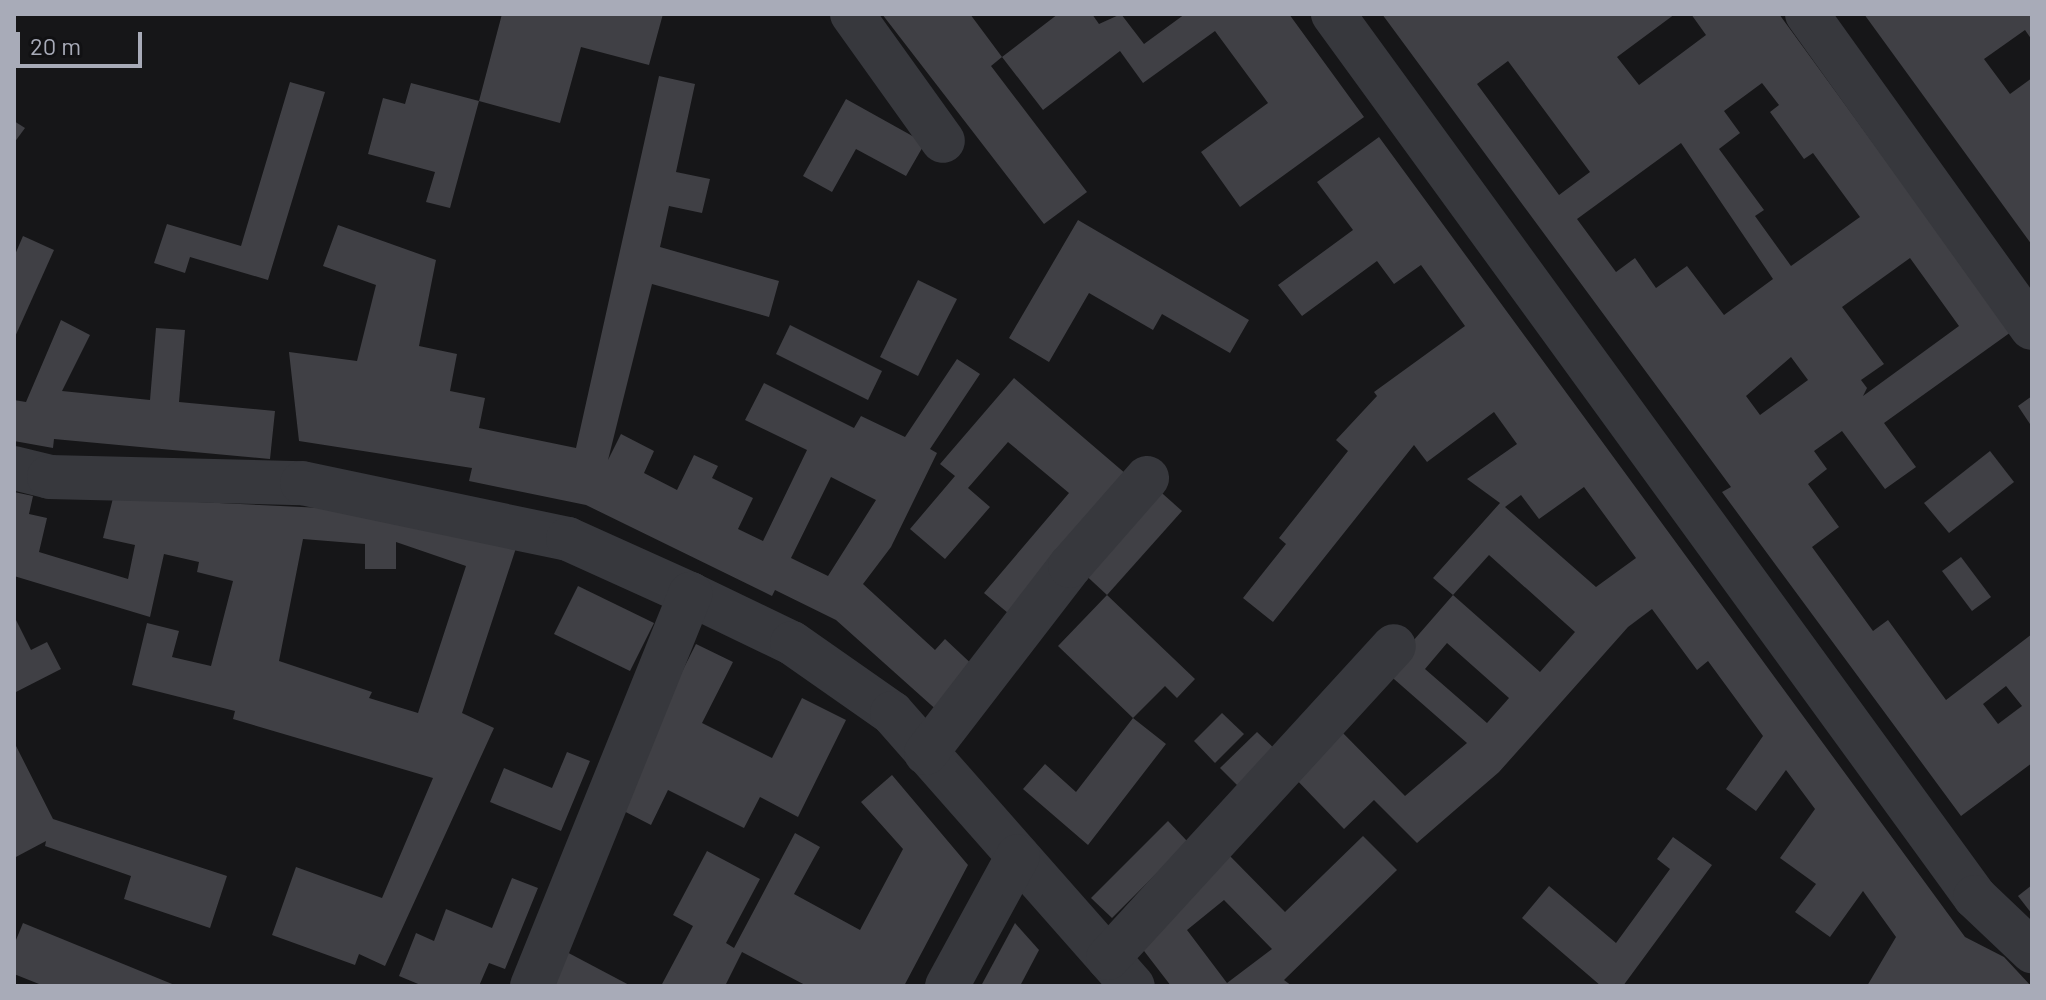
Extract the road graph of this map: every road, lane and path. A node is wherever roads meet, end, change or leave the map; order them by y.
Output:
1 (852, 14) edge
2 (1333, 14) edge
3 (1807, 14) edge
4 (943, 141) dead end
5 (2032, 328) edge
6 (14, 468) edge
7 (1147, 478) dead end
8 (690, 594) junction
9 (1394, 646) dead end
10 (926, 753) junction
11 (1018, 856) junction
12 (2032, 951) edge
13 (1120, 972) edge
14 (532, 986) edge
15 (947, 986) edge

1 - 4 street
2 - 12 street
3 - 5 street
6 - 8 street
7 - 10 street
8 - 10 street
8 - 14 street
9 - 13 street
10 - 11 street
11 - 13 street
11 - 15 street

